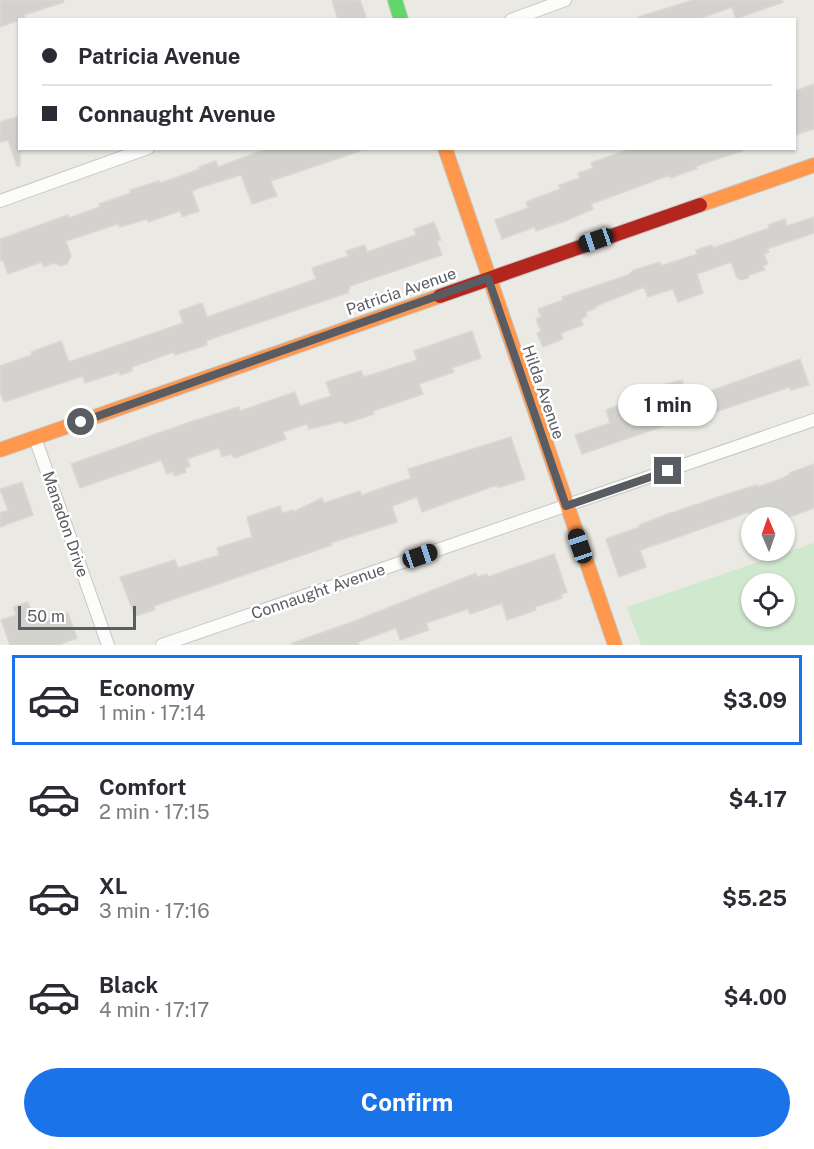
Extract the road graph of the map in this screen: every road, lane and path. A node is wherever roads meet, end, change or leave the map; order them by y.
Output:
1 (395, 0) edge
2 (565, 0) edge
3 (400, 18) edge
4 (516, 18) edge
5 (142, 150) edge
6 (446, 150) edge
7 (814, 165) edge
8 (0, 201) edge
9 (488, 278) junction
10 (814, 420) edge
11 (35, 438) junction
12 (0, 450) edge
13 (566, 506) junction
14 (108, 645) edge
15 (162, 645) edge
16 (615, 645) edge

1 - 3 street
2 - 4 street
5 - 8 street
6 - 9 street, Hilda Avenue
7 - 9 street, Patricia Avenue
9 - 11 street, Patricia Avenue
9 - 13 street, Hilda Avenue
10 - 13 street, Connaught Avenue
11 - 12 street, Patricia Avenue
11 - 14 street, Manadon Drive
13 - 15 street, Connaught Avenue
13 - 16 street, Hilda Avenue

